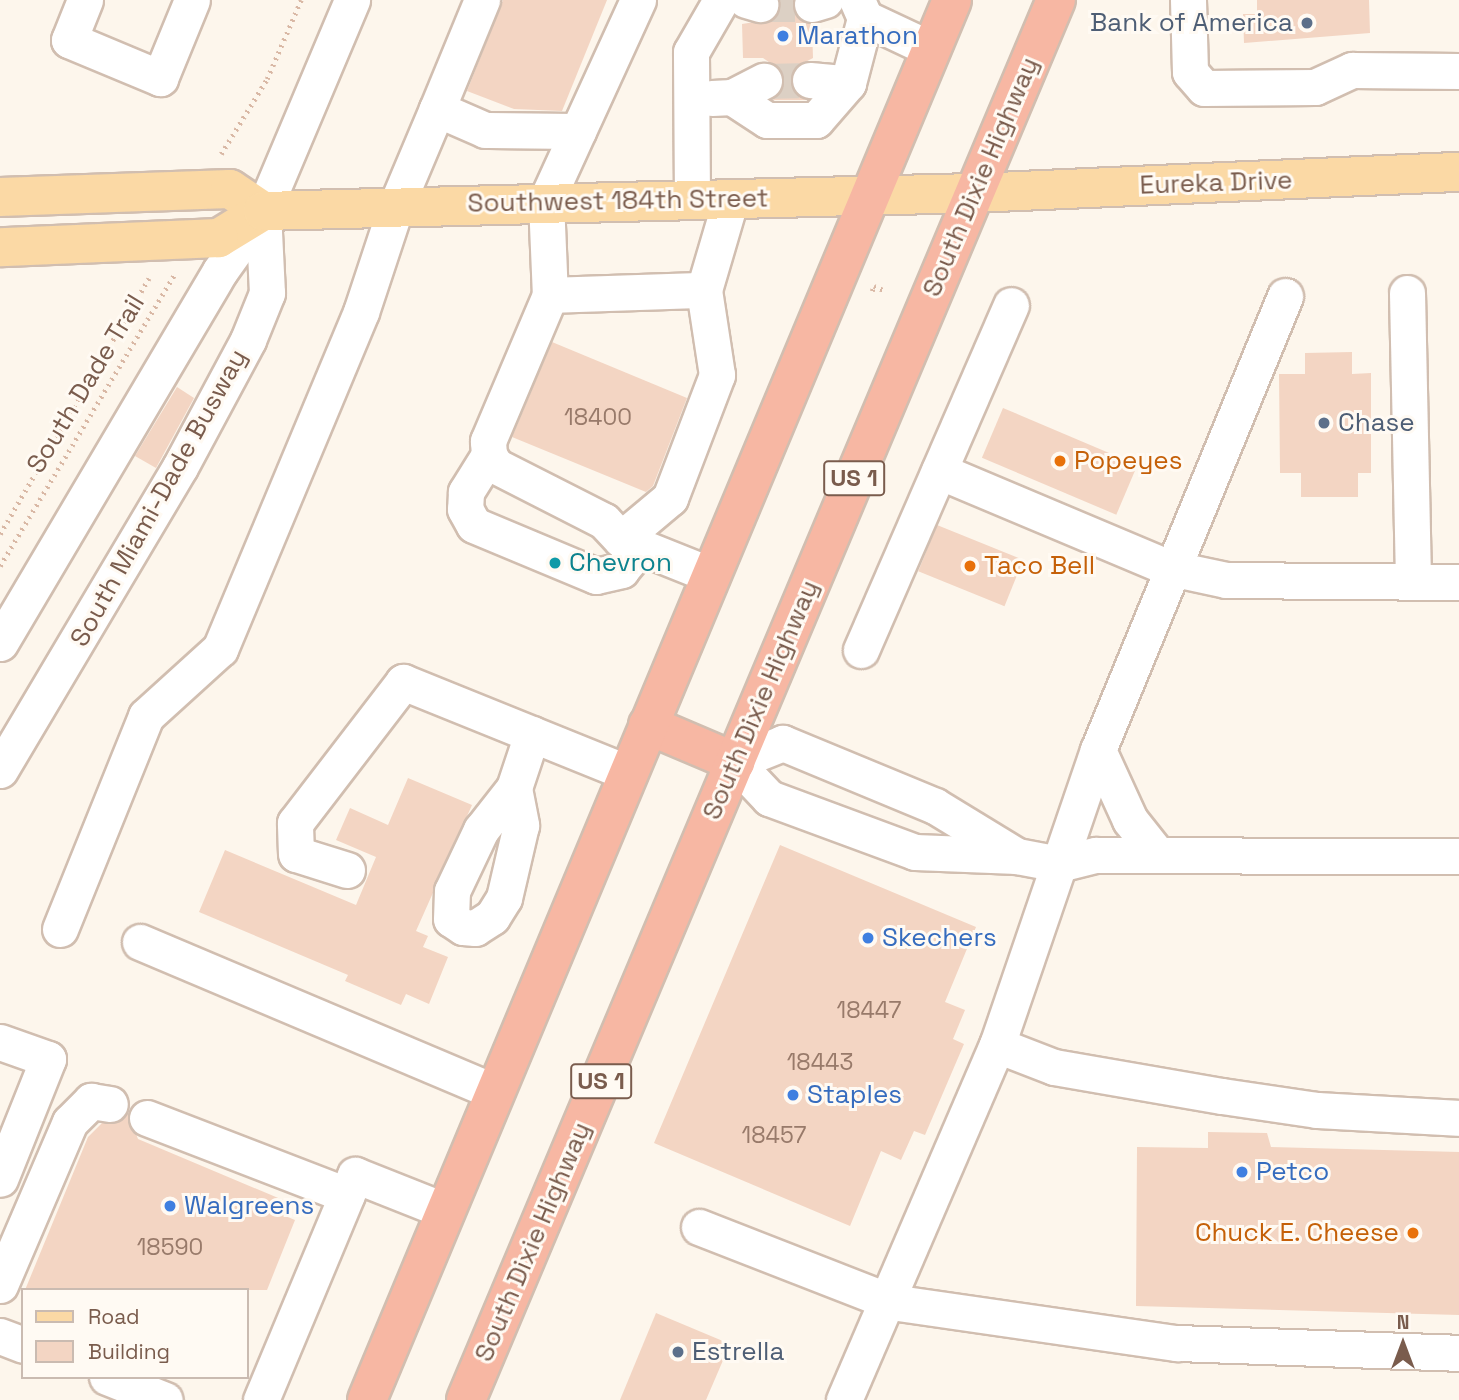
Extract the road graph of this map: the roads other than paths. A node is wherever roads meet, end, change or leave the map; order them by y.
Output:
1 (85, 0) edge
2 (192, 0) edge
3 (352, 0) edge
4 (482, 0) edge
5 (638, 0) edge
6 (721, 0) edge
7 (952, 0) edge
8 (1056, 0) edge
9 (1188, 0) edge
10 (861, 9) edge
11 (931, 49) junction
12 (1459, 71) edge
13 (810, 80) tunnel mouth
14 (764, 81) tunnel mouth
15 (848, 83) junction
16 (732, 97) junction
17 (691, 99) junction
18 (437, 109) junction
19 (578, 131) junction
20 (1459, 172) edge
21 (974, 193) junction
22 (869, 196) junction
23 (0, 197) edge
24 (731, 198) junction
25 (692, 199) junction
26 (546, 201) junction
27 (396, 206) junction
28 (262, 211) junction
29 (0, 247) edge
30 (704, 290) junction
31 (1406, 293) dead end
32 (550, 295) junction
33 (1285, 296) dead end
34 (1011, 305) dead end
35 (489, 455) junction
36 (939, 471) junction
37 (631, 543) junction
38 (1170, 568) junction
39 (711, 575) junction
40 (1413, 581) junction
41 (1459, 582) edge
42 (0, 643) edge
43 (861, 650) dead end
44 (648, 726) junction
45 (532, 734) junction
46 (1098, 750) junction
47 (735, 762) junction
48 (0, 770) edge
49 (628, 773) junction
50 (514, 788) dead end
51 (1157, 854) junction
52 (1017, 856) junction
53 (1459, 856) edge
54 (1059, 864) junction
55 (347, 870) dead end
56 (60, 929) dead end
57 (140, 942) dead end
58 (0, 1042) edge
59 (996, 1045) junction
60 (495, 1091) junction
61 (110, 1104) dead end
62 (147, 1118) dead end
63 (1459, 1118) edge
64 (0, 1179) edge
65 (347, 1195) junction
66 (446, 1211) junction
67 (699, 1227) dead end
68 (0, 1285) edge
69 (891, 1302) junction
70 (0, 1336) edge
71 (21, 1344) edge
72 (1459, 1353) edge
73 (112, 1379) edge
74 (165, 1400) edge
75 (261, 1400) edge
76 (367, 1400) edge
77 (466, 1400) edge
78 (844, 1400) edge

1 - 2 lane
3 - 28 lane, South Miami-Dade Busway
4 - 18 lane
5 - 19 lane
6 - 17 lane
7 - 11 highway
8 - 21 highway, South Dixie Highway / US 1
9 - 12 lane
10 - 11 lane
10 - 15 lane
11 - 22 highway
13 - 15 lane
14 - 16 lane
15 - 16 lane
16 - 17 lane
17 - 25 lane
18 - 19 lane
18 - 27 lane
19 - 26 lane
20 - 21 main road, Eureka Drive
21 - 22 main road, Southwest 184th Street
21 - 47 highway, South Dixie Highway / US 1
22 - 24 main road, Southwest 184th Street
22 - 39 highway
23 - 28 main road
24 - 25 main road, Southwest 184th Street
24 - 30 lane
25 - 26 main road, Southwest 184th Street
26 - 27 main road, Southwest 184th Street
26 - 32 lane
27 - 28 main road, Southwest 184th Street
27 - 56 lane
28 - 29 main road, Southwest 184th Street
28 - 42 lane, South Miami-Dade Busway
28 - 48 lane, South Miami-Dade Busway
30 - 32 lane
30 - 37 lane
31 - 40 lane
32 - 35 lane
33 - 38 lane
34 - 36 lane
35 - 37 lane
35 - 37 lane
36 - 38 lane
36 - 43 lane
37 - 39 lane
38 - 40 lane
38 - 46 lane
39 - 44 highway
40 - 41 lane
44 - 47 highway
44 - 49 highway
45 - 49 lane
45 - 50 lane
45 - 55 lane
46 - 51 lane
46 - 54 lane
47 - 52 lane
47 - 52 lane
47 - 77 highway, South Dixie Highway / US 1
49 - 60 highway
51 - 53 lane
51 - 54 lane
52 - 54 lane
54 - 59 lane
57 - 60 lane
58 - 64 lane
59 - 63 lane
59 - 69 lane
60 - 66 highway
61 - 68 lane
62 - 65 lane
65 - 66 lane
65 - 75 lane
66 - 76 highway
67 - 69 lane
69 - 72 lane
69 - 78 lane
70 - 71 lane
73 - 74 lane

